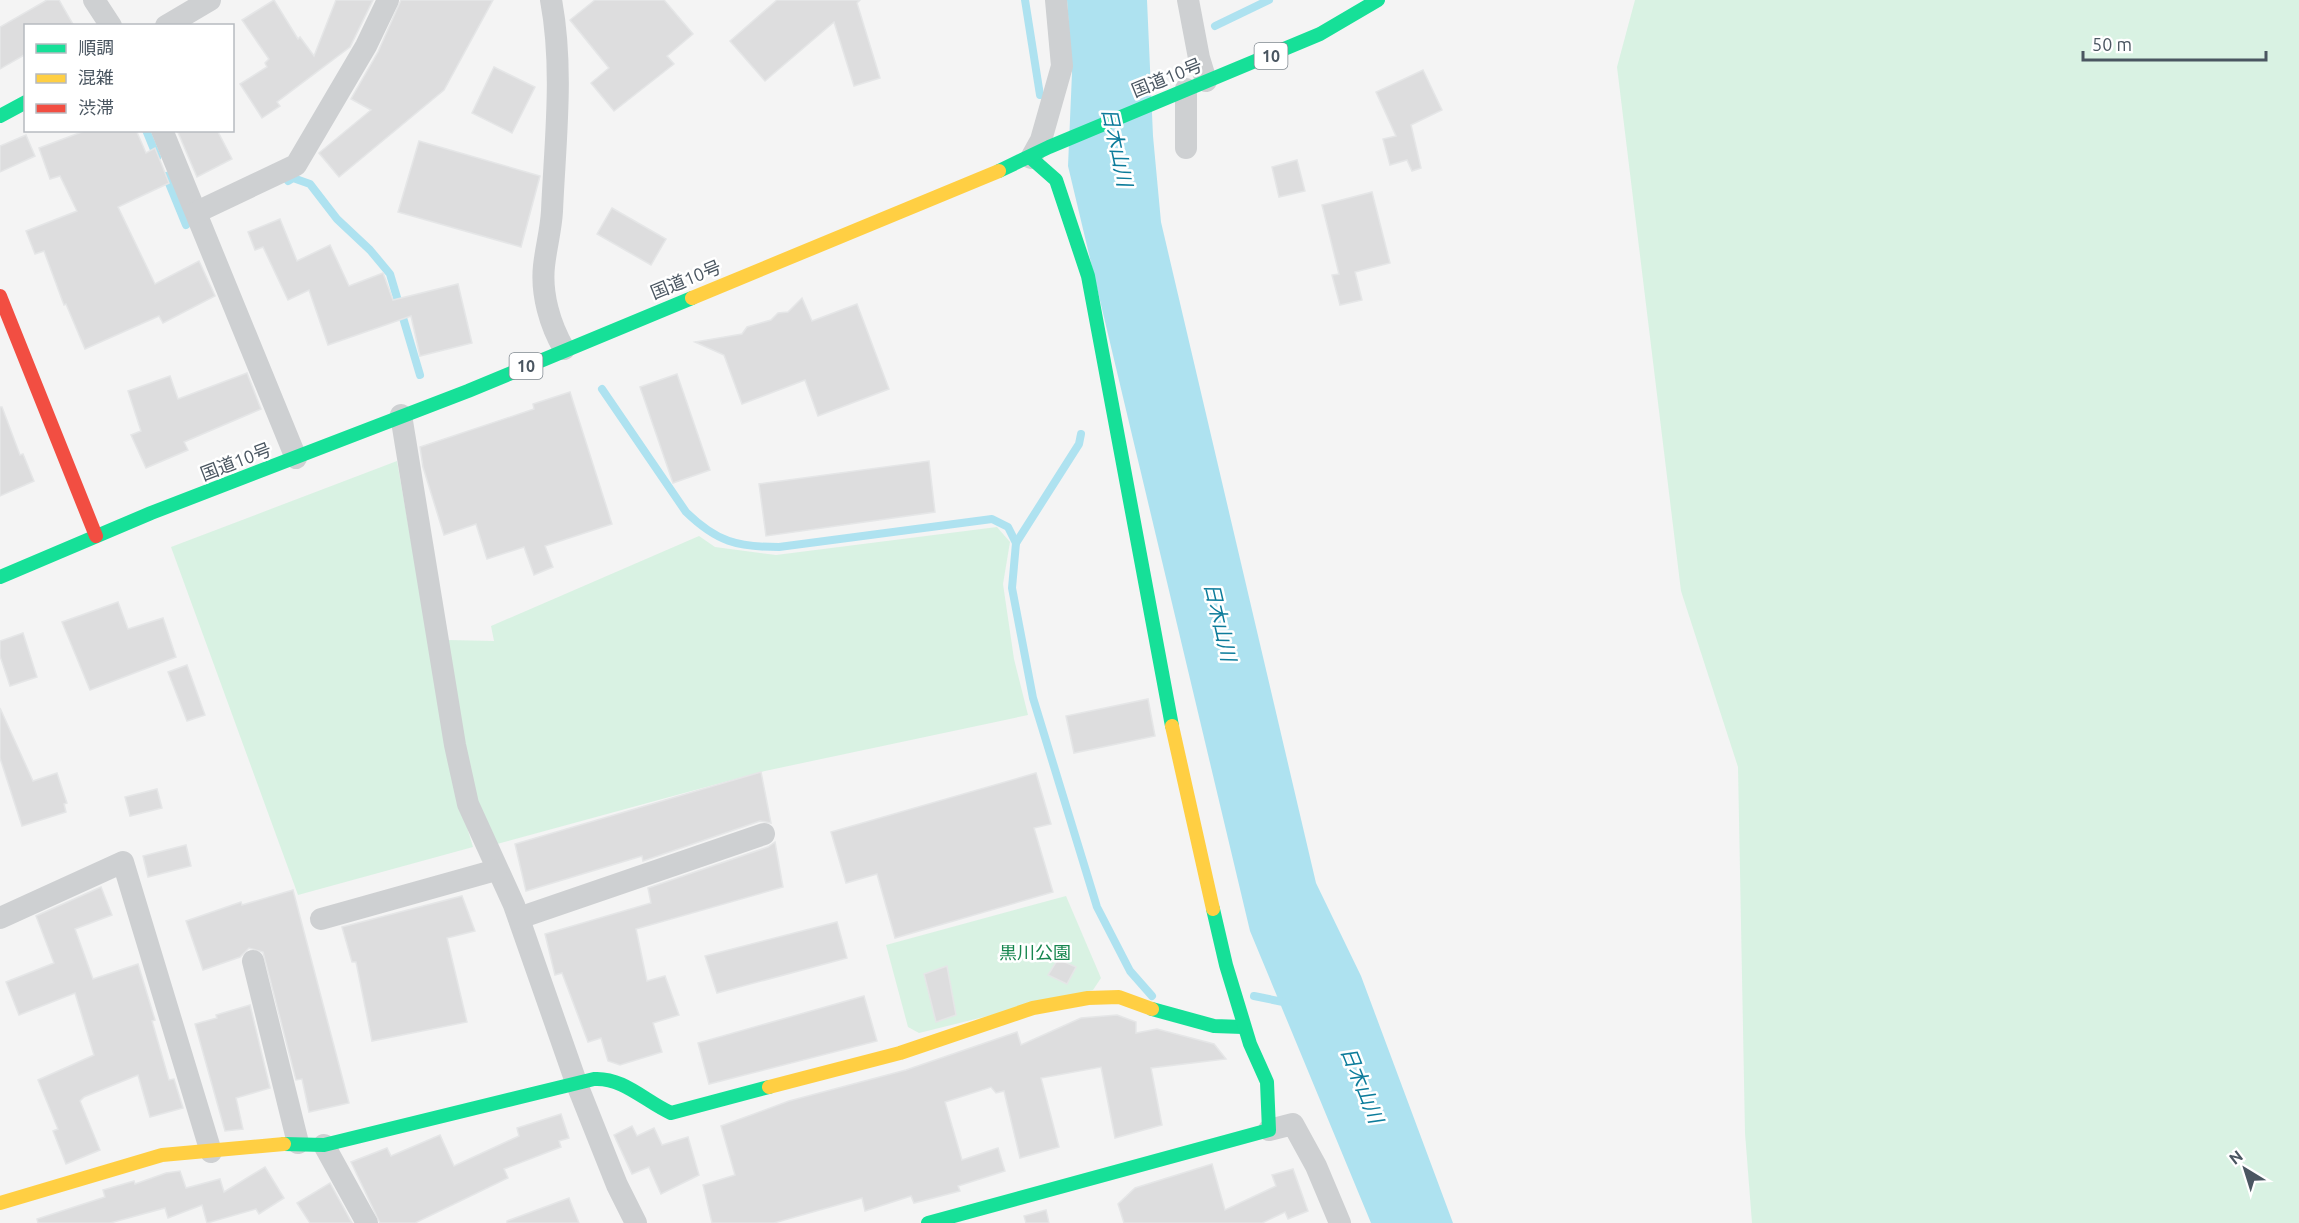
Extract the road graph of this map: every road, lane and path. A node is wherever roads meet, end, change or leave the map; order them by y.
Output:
1 (94, 0) edge
2 (210, 0) edge
3 (388, 0) edge
4 (551, 0) edge
5 (1056, 0) edge
6 (1188, 0) edge
7 (1378, 0) edge
8 (110, 24) edge
9 (169, 24) edge
10 (1196, 85) junction
11 (24, 103) edge
12 (0, 116) edge
13 (163, 132) edge
14 (1186, 148) dead end
15 (1040, 152) junction
16 (197, 212) junction
17 (0, 296) edge
18 (564, 349) junction
19 (401, 415) junction
20 (296, 458) junction
21 (96, 536) junction
22 (0, 577) edge
23 (764, 834) dead end
24 (496, 870) junction
25 (0, 918) edge
26 (519, 918) junction
27 (321, 919) dead end
28 (253, 961) dead end
29 (1244, 1027) junction
30 (576, 1082) junction
31 (1269, 1130) junction
32 (298, 1143) junction
33 (324, 1145) junction
34 (211, 1152) junction
35 (0, 1203) edge
36 (367, 1223) edge
37 (636, 1223) edge
38 (928, 1223) edge
39 (1340, 1223) edge

1 - 8 street
2 - 9 street
3 - 16 street
4 - 18 street
5 - 15 street
6 - 10 street
7 - 10 main road, 国道10号 / 10
10 - 14 street
10 - 15 main road, 国道10号 / 10
11 - 12 main road
13 - 16 street
15 - 18 main road, 国道10号 / 10
15 - 29 main road
16 - 20 street
17 - 21 main road
18 - 19 main road, 国道10号 / 10
19 - 20 main road, 国道10号 / 10
19 - 24 street
20 - 21 main road, 国道10号 / 10
21 - 22 main road, 国道10号 / 10
23 - 26 street
24 - 26 street
24 - 27 street
25 - 34 street
26 - 30 street
28 - 32 street
29 - 30 main road
29 - 31 main road
30 - 33 main road
30 - 37 street
31 - 38 main road
31 - 39 street
32 - 33 main road
32 - 34 main road
33 - 36 street
34 - 35 main road

